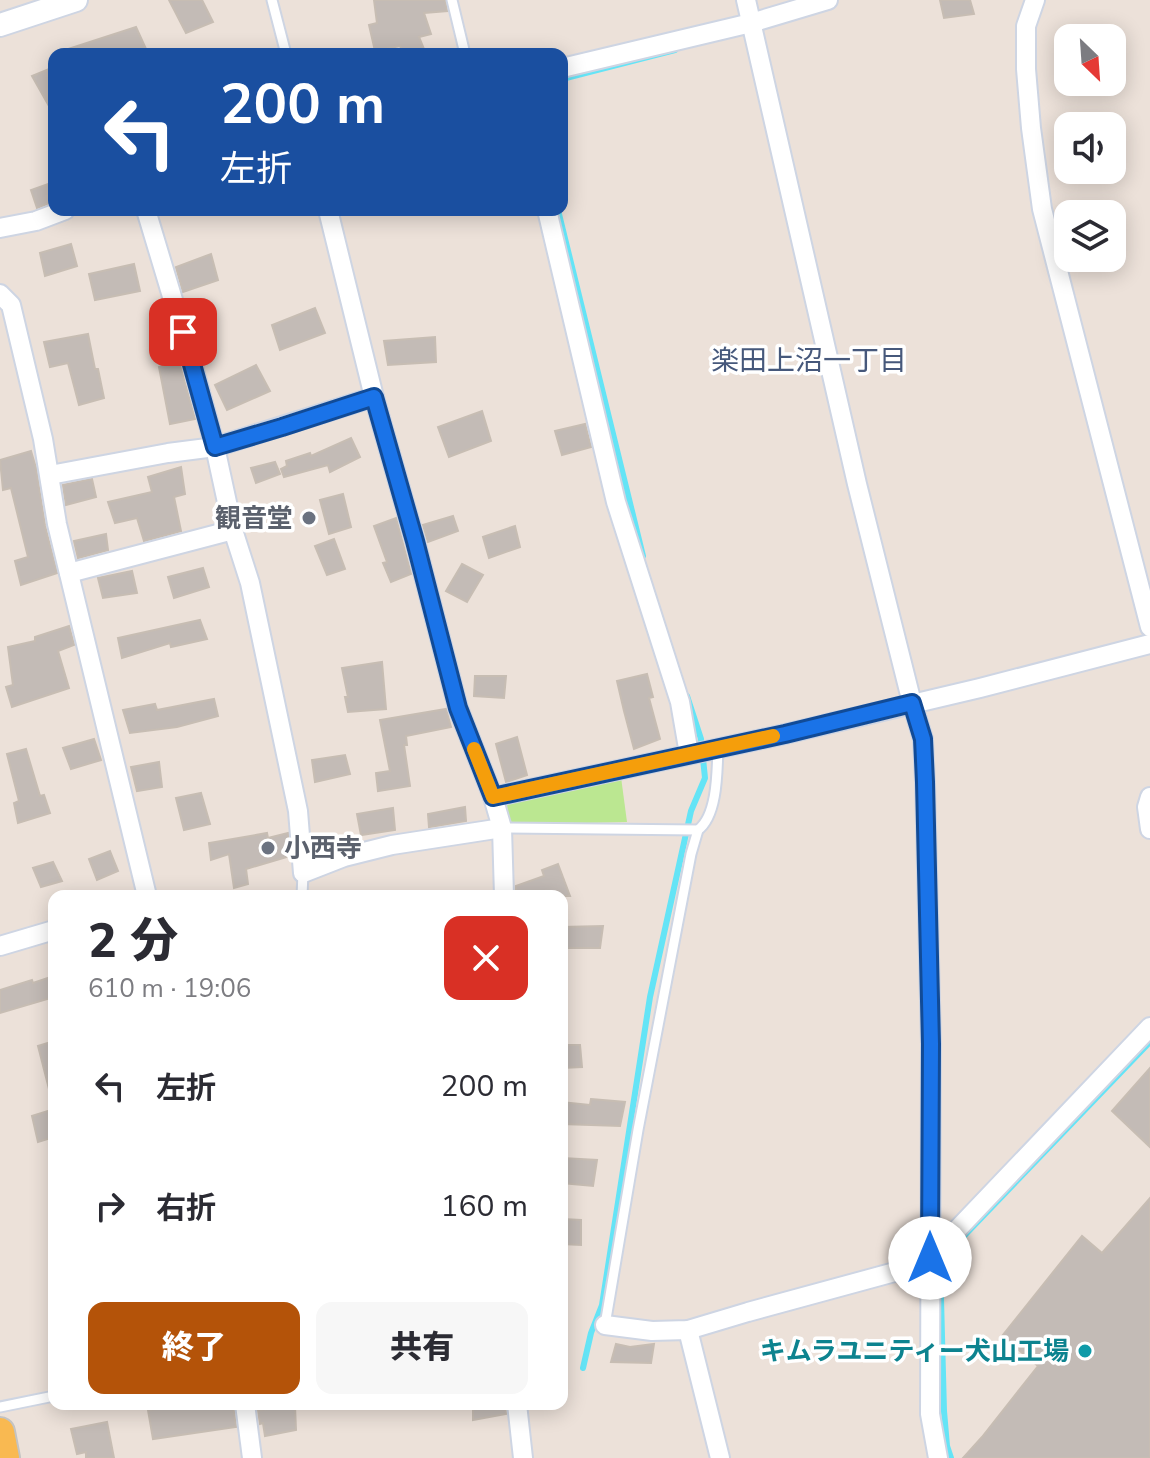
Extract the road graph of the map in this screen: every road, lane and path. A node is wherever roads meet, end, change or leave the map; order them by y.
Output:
1 (76, 0) edge
2 (272, 0) edge
3 (452, 0) edge
4 (746, 0) edge
5 (828, 0) edge
6 (1035, 0) edge
7 (751, 23) junction
8 (0, 25) edge
9 (284, 48) edge
10 (464, 48) edge
11 (568, 67) edge
12 (49, 216) edge
13 (148, 216) edge
14 (329, 216) edge
15 (548, 216) edge
16 (0, 228) edge
17 (0, 294) edge
18 (374, 397) junction
19 (215, 447) junction
20 (50, 475) junction
21 (233, 530) junction
22 (69, 573) junction
23 (1150, 627) edge
24 (1150, 644) edge
25 (912, 703) junction
26 (718, 747) junction
27 (689, 754) junction
28 (493, 797) junction
29 (1150, 797) edge
30 (502, 828) junction
31 (1150, 829) edge
32 (698, 830) junction
33 (303, 873) junction
34 (146, 890) edge
35 (302, 890) edge
36 (504, 890) edge
37 (48, 932) edge
38 (0, 946) edge
39 (1150, 1027) edge
40 (930, 1258) junction
41 (605, 1325) joint
42 (688, 1330) junction
43 (48, 1397) edge
44 (0, 1407) edge
45 (246, 1410) edge
46 (518, 1410) edge
47 (0, 1432) edge
48 (5, 1458) edge
49 (252, 1458) edge
50 (523, 1458) edge
51 (720, 1458) edge
52 (938, 1458) edge

1 - 8 street
2 - 9 lane
3 - 10 lane
4 - 7 street
5 - 7 street
6 - 23 street
7 - 11 street
7 - 25 street
12 - 16 street
13 - 19 street
14 - 18 street
15 - 27 street
17 - 20 street
18 - 19 street
18 - 28 street
19 - 20 street
19 - 21 street
20 - 22 street
21 - 22 street
21 - 33 street
22 - 34 street
24 - 25 street
25 - 26 street
25 - 40 street
26 - 27 street
26 - 32 lane
27 - 28 street
28 - 30 street
29 - 31 street
30 - 32 lane
30 - 33 street
30 - 36 street
32 - 41 lane
33 - 35 lane
37 - 38 street
39 - 40 street
40 - 42 street
40 - 52 street
41 - 42 street
42 - 51 street
43 - 44 lane
45 - 49 street
46 - 50 street
47 - 48 main road

